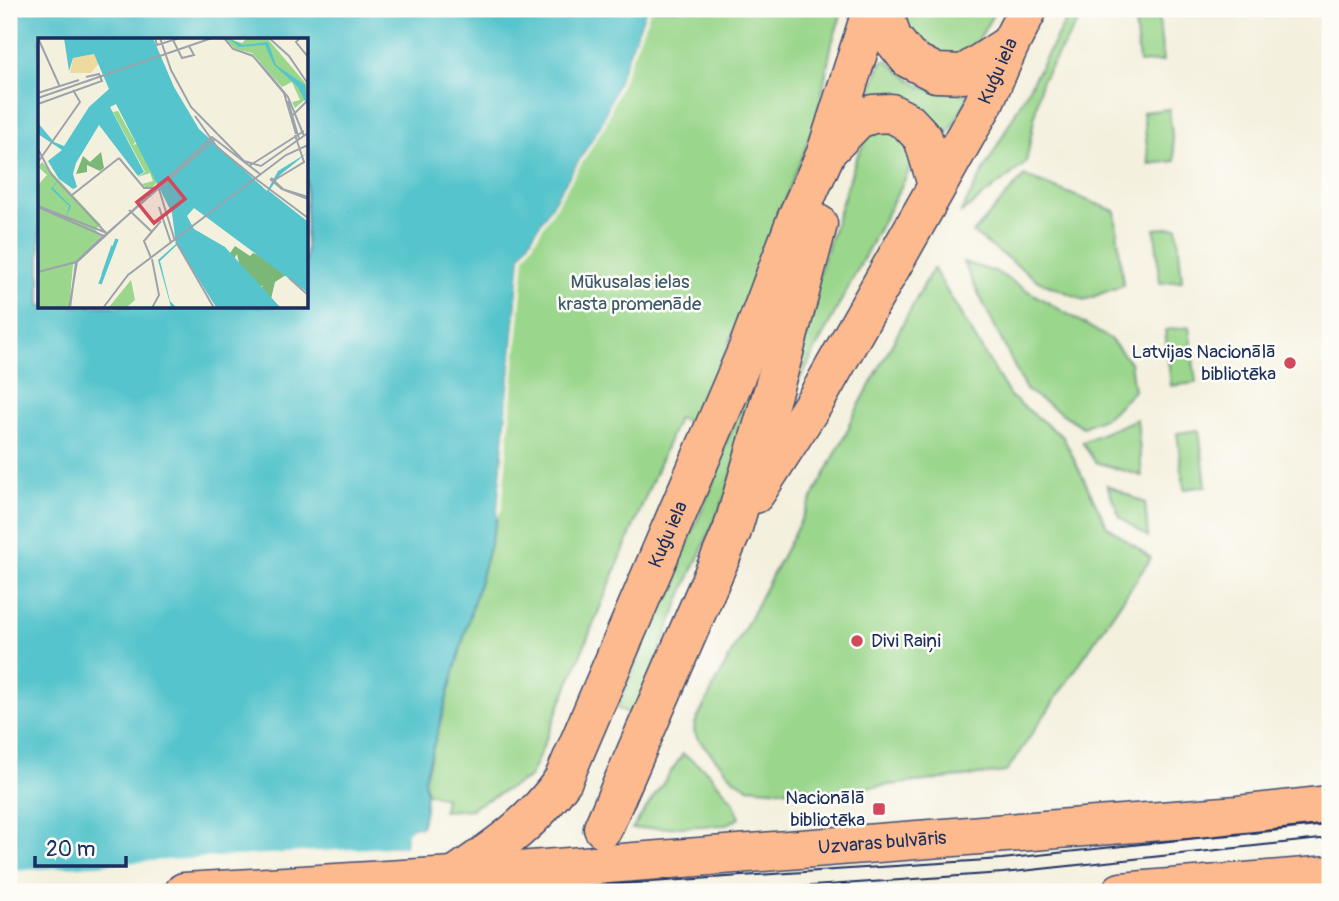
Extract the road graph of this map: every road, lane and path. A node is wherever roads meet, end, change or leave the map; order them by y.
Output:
1 (872, 9) edge
2 (885, 9) edge
3 (1028, 9) edge
4 (1010, 44) junction
5 (826, 153) junction
6 (937, 184) junction
7 (732, 531) junction
8 (1330, 805) edge
9 (603, 828) tunnel mouth
10 (1330, 875) edge
11 (443, 876) junction
12 (184, 892) edge
13 (1121, 892) edge

1 - 5 main road, Kuģu iela
2 - 4 main road
3 - 4 main road, Kuģu iela
4 - 6 main road, Kuģu iela
5 - 6 main road
5 - 7 main road, Kuģu iela
5 - 11 main road, Kuģu iela
6 - 7 main road, Kuģu iela
7 - 9 main road, Kuģu iela
8 - 11 main road, Uzvaras bulvāris
10 - 13 main road
11 - 12 main road, Uzvaras bulvāris

